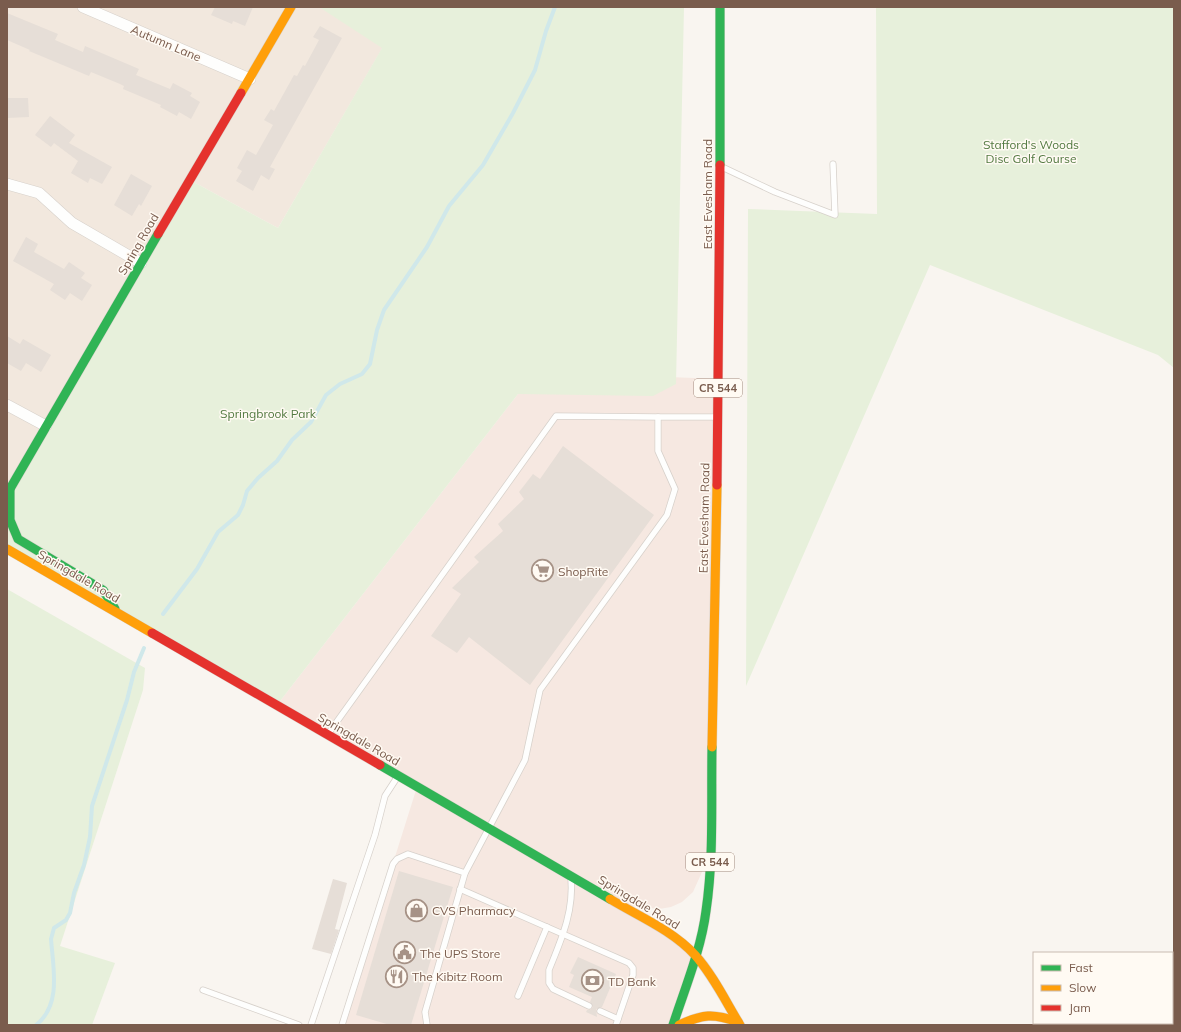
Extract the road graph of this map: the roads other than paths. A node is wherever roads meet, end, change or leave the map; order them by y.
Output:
1 (83, 7) edge
2 (291, 7) edge
3 (720, 7) edge
4 (250, 78) junction
5 (834, 164) dead end
6 (718, 165) junction
7 (7, 184) edge
8 (141, 263) junction
9 (7, 405) edge
10 (658, 417) junction
11 (717, 417) junction
12 (46, 426) junction
13 (9, 491) edge
14 (7, 549) edge
15 (117, 612) junction
16 (327, 735) junction
17 (398, 776) junction
18 (488, 829) junction
19 (465, 873) junction
20 (570, 876) junction
21 (460, 889) junction
22 (547, 927) junction
23 (563, 934) junction
24 (695, 955) junction
25 (203, 990) dead end
26 (518, 996) dead end
27 (588, 1006) dead end
28 (600, 1011) dead end
29 (617, 1022) edge
30 (739, 1024) edge
31 (300, 1025) edge
32 (311, 1025) edge
33 (342, 1025) edge
34 (427, 1025) edge
35 (673, 1025) edge
36 (679, 1025) edge

1 - 4 street, Autumn Lane
2 - 4 main road, Spring Road
3 - 6 main road, East Evesham Road / CR 544
4 - 8 main road, Spring Road
5 - 6 lane
6 - 11 main road, East Evesham Road / CR 544
7 - 8 street
8 - 12 main road, Spring Road
9 - 12 street
10 - 11 lane
10 - 16 lane
10 - 18 lane
11 - 24 main road, East Evesham Road / CR 544
12 - 13 main road, Spring Road
13 - 15 main road
14 - 15 main road, Springdale Road
15 - 16 main road, Springdale Road
16 - 17 main road, Springdale Road
17 - 18 main road, Springdale Road
17 - 32 lane
18 - 19 lane
18 - 20 main road, Springdale Road
19 - 21 lane
19 - 33 lane
20 - 23 lane
20 - 24 main road, Springdale Road
21 - 22 lane
21 - 34 lane
22 - 23 lane
22 - 26 lane
23 - 27 lane
23 - 29 lane
24 - 30 main road, Springdale Road
24 - 35 main road, East Evesham Road / CR 544
25 - 31 lane
28 - 29 lane
30 - 36 main road

